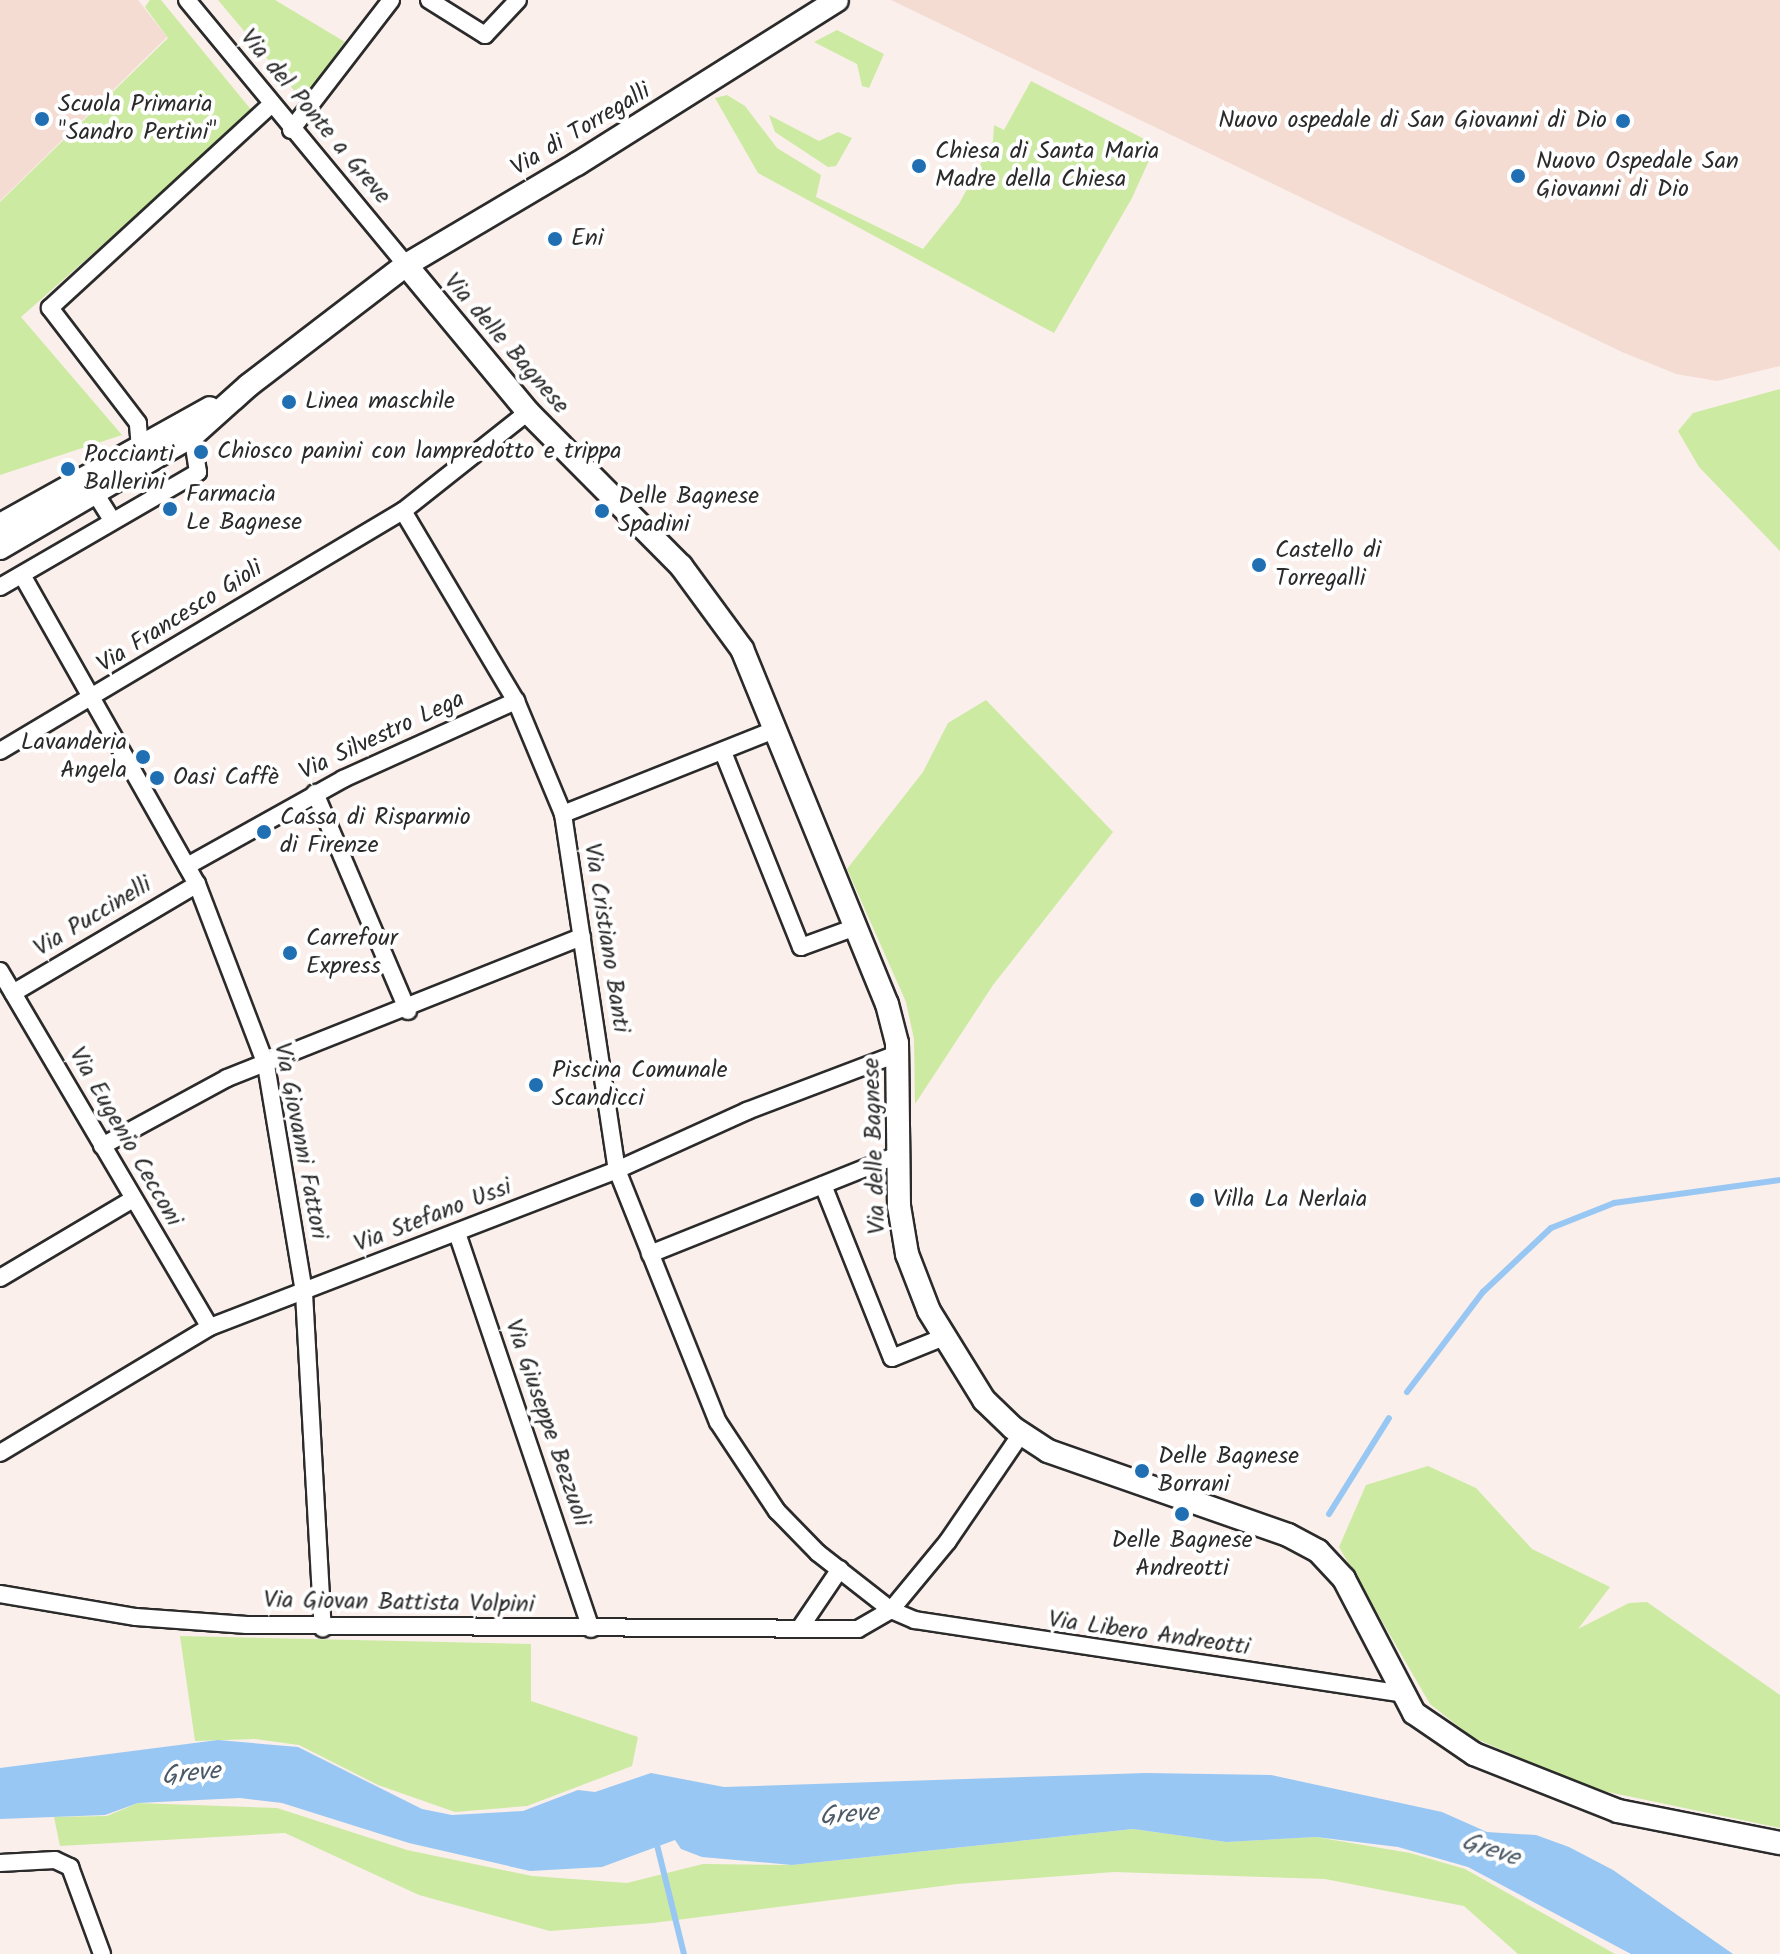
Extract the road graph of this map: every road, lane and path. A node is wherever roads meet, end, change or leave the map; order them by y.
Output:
1 (187, 0) edge
2 (391, 0) edge
3 (429, 0) edge
4 (518, 0) edge
5 (812, 0) edge
6 (837, 0) edge
7 (781, 36) junction
8 (270, 106) junction
9 (291, 130) junction
10 (406, 265) junction
11 (249, 385) junction
12 (528, 412) junction
13 (192, 436) junction
14 (140, 448) junction
15 (88, 487) junction
16 (403, 511) junction
17 (112, 520) junction
18 (0, 525) edge
19 (0, 548) edge
20 (22, 575) junction
21 (0, 587) edge
22 (93, 699) junction
23 (516, 701) junction
24 (777, 729) junction
25 (0, 751) edge
26 (723, 752) junction
27 (315, 793) junction
28 (563, 814) junction
29 (187, 866) junction
30 (197, 884) junction
31 (856, 927) junction
32 (582, 937) junction
33 (0, 971) edge
34 (13, 993) junction
35 (408, 1011) junction
36 (897, 1054) junction
37 (266, 1065) junction
38 (102, 1146) junction
39 (897, 1155) junction
40 (617, 1170) junction
41 (823, 1185) junction
42 (133, 1199) junction
43 (457, 1233) junction
44 (650, 1254) junction
45 (0, 1278) edge
46 (304, 1293) junction
47 (210, 1327) junction
48 (944, 1337) junction
49 (1021, 1434) junction
50 (1, 1450) edge
51 (840, 1569) junction
52 (0, 1594) edge
53 (891, 1610) junction
54 (323, 1628) junction
55 (800, 1628) junction
56 (591, 1629) junction
57 (1402, 1694) junction
58 (1780, 1843) edge
59 (0, 1863) edge
60 (102, 1954) edge

1 - 8 street, Via del Ponte a Greve
2 - 9 street
3 - 4 street
5 - 7 main road, Via di Torregalli
6 - 7 main road, Via di Torregalli
7 - 10 main road, Via di Torregalli
8 - 9 street, Via del Ponte a Greve
8 - 14 street
9 - 10 street, Via del Ponte a Greve
10 - 11 main road, Via di Torregalli
10 - 12 main road, Via delle Bagnese
11 - 13 main road
11 - 14 main road
12 - 16 street, Via Francesco Gioli
12 - 24 main road, Via delle Bagnese
13 - 15 main road
13 - 17 street
14 - 15 main road
15 - 17 street
15 - 18 main road
15 - 19 main road
16 - 22 street, Via Francesco Gioli
16 - 23 street, Via Cristiano Banti
17 - 20 street
20 - 21 street
20 - 22 street, Via Giovanni Fattori
22 - 25 street, Via Francesco Gioli
22 - 29 street, Via Giovanni Fattori
23 - 27 street, Via Silvestro Lega
23 - 28 street, Via Cristiano Banti
24 - 26 street
24 - 31 main road, Via delle Bagnese
26 - 28 street
26 - 31 street
27 - 29 street, Via Silvestro Lega
27 - 35 street
28 - 32 street, Via Cristiano Banti
29 - 30 street, Via Giovanni Fattori
30 - 34 street, Via Puccinelli
30 - 37 street, Via Giovanni Fattori
31 - 36 main road, Via delle Bagnese
32 - 35 street
32 - 40 street, Via Cristiano Banti
33 - 34 street, Via Eugenio Cecconi
34 - 38 street, Via Eugenio Cecconi
35 - 37 street
36 - 39 main road, Via delle Bagnese
36 - 40 street, Via Stefano Ussi
37 - 38 street
37 - 46 street, Via Giovanni Fattori
38 - 42 street, Via Eugenio Cecconi
39 - 41 street
39 - 48 main road, Via delle Bagnese
40 - 43 street, Via Stefano Ussi
40 - 44 street, Via Cristiano Banti
41 - 44 street
41 - 48 street
42 - 45 street
42 - 47 street, Via Eugenio Cecconi
43 - 46 street, Via Stefano Ussi
43 - 56 street, Via Giuseppe Bezzuoli
44 - 51 street, Via Cristiano Banti
46 - 47 street, Via Stefano Ussi
46 - 54 street, Via Giovanni Fattori
47 - 50 street, Via Stefano Ussi
48 - 49 main road, Via delle Bagnese
49 - 53 street
49 - 57 main road, Via delle Bagnese
51 - 53 street, Via Cristiano Banti
51 - 55 street
52 - 54 street, Via Giovan Battista Volpini
53 - 55 street, Via Giovan Battista Volpini
53 - 57 street, Via Libero Andreotti
54 - 56 street, Via Giovan Battista Volpini
55 - 56 street, Via Giovan Battista Volpini
57 - 58 main road, Via delle Bagnese
59 - 60 street

